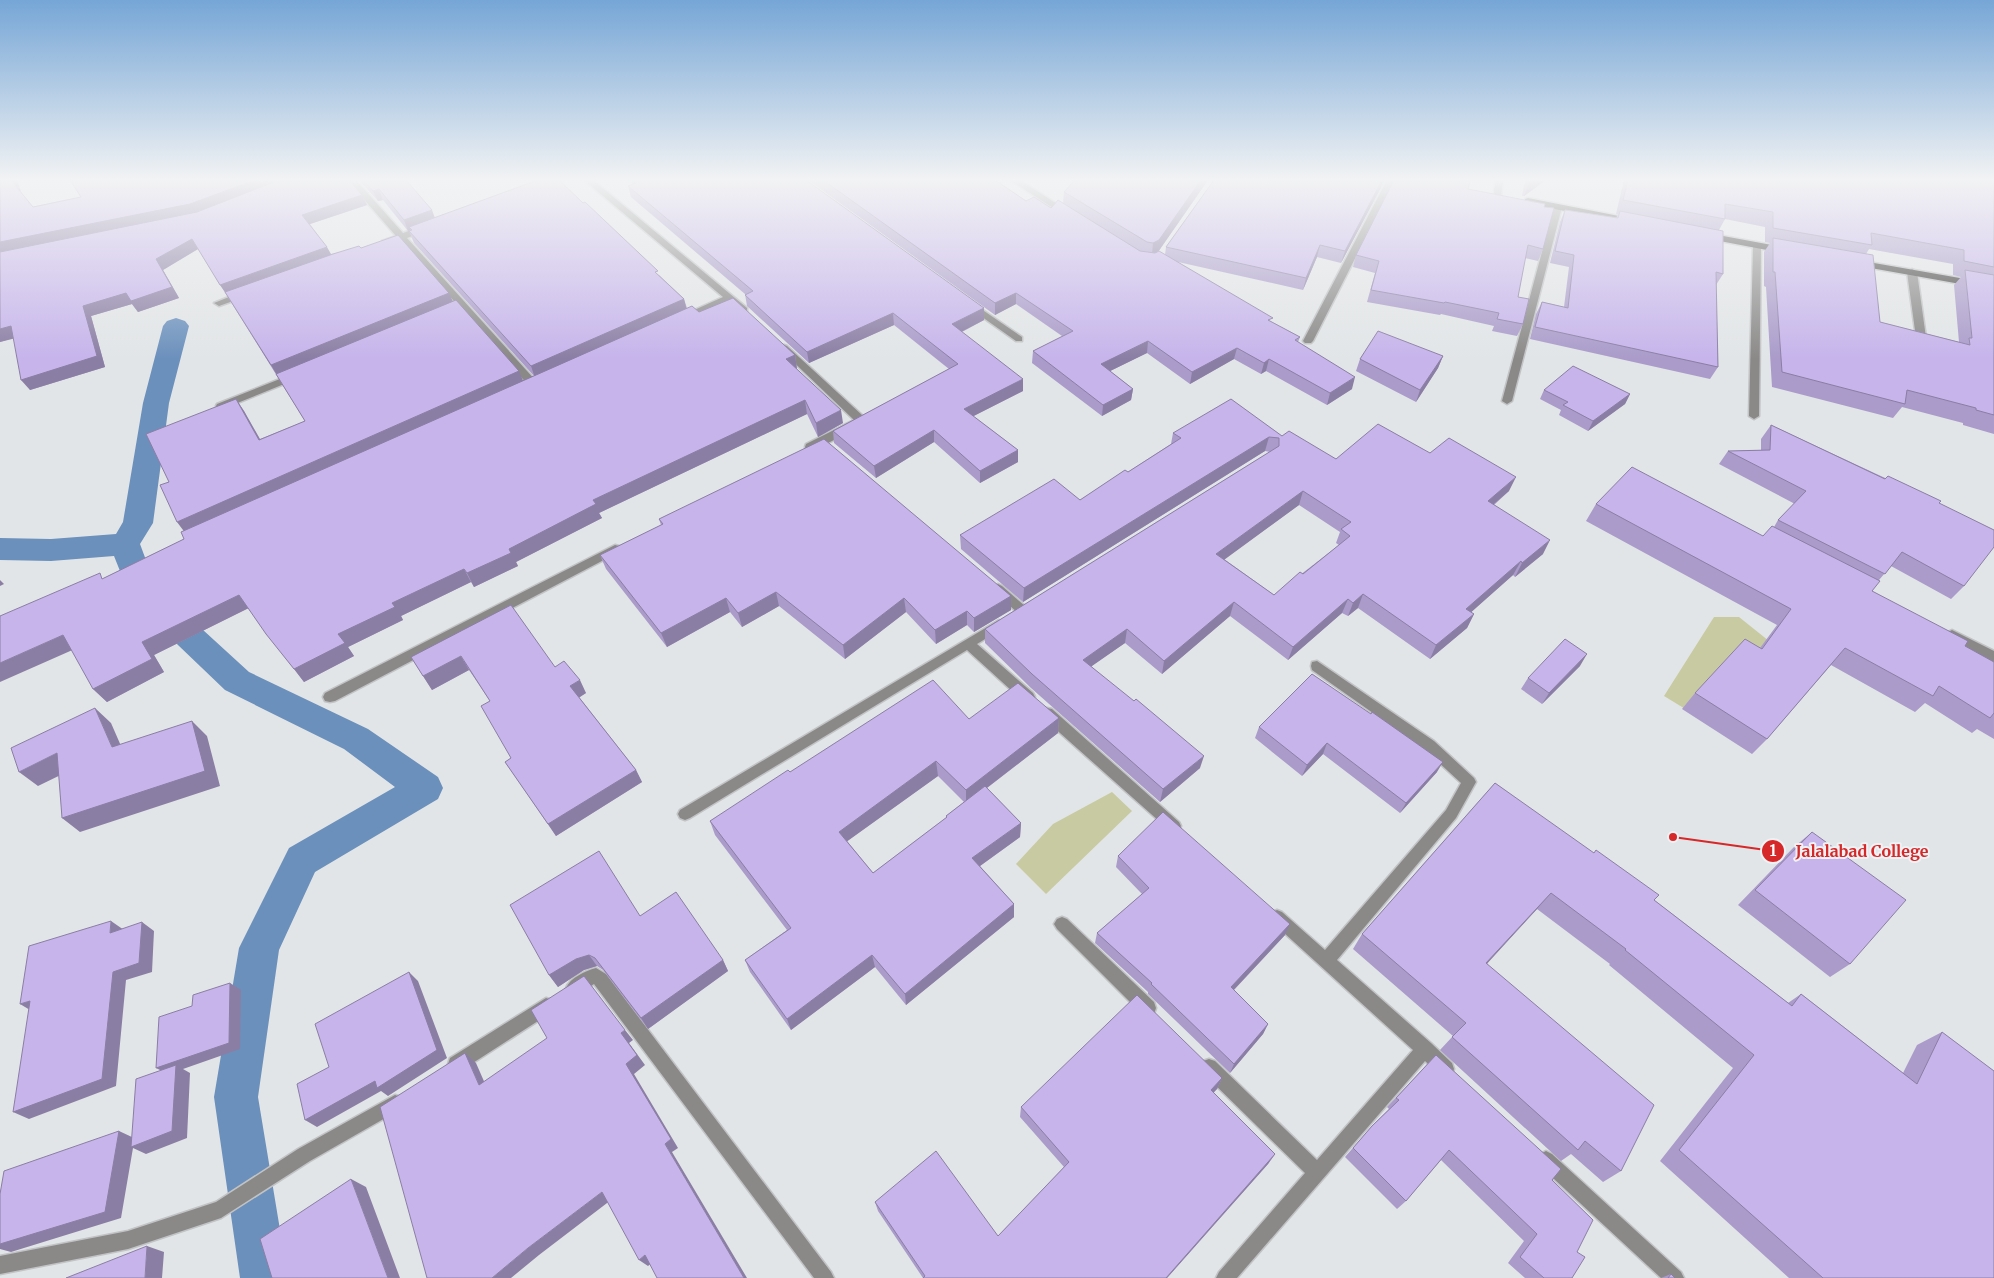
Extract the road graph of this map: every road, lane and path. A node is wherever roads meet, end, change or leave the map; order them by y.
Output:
1 (392, 240) edge
2 (405, 240) edge
3 (660, 240) edge
4 (1360, 240) edge
5 (1549, 240) edge
6 (1724, 240) edge
7 (374, 246) edge
8 (1757, 246) junction
9 (1796, 252) edge
10 (1844, 260) edge
11 (1912, 272) junction
12 (1994, 287) edge
13 (255, 290) edge
14 (730, 298) junction
15 (964, 300) edge
16 (219, 303) dead end
17 (751, 318) edge
18 (676, 321) edge
19 (773, 337) edge
20 (1019, 339) dead end
21 (1308, 341) dead end
22 (1922, 345) edge
23 (308, 370) edge
24 (533, 384) edge
25 (1507, 401) dead end
26 (207, 412) edge
27 (1754, 416) dead end
28 (796, 455) edge
29 (628, 542) edge
30 (985, 578) edge
31 (1937, 628) edge
32 (969, 644) junction
33 (1973, 646) junction
34 (1994, 652) edge
35 (1994, 657) edge
36 (1317, 666) dead end
37 (330, 697) dead end
38 (685, 814) dead end
39 (1185, 835) edge
40 (1267, 908) edge
41 (1062, 924) dead end
42 (1327, 960) junction
43 (1162, 1021) edge
44 (1425, 1049) junction
45 (1197, 1055) edge
46 (444, 1072) edge
47 (1454, 1076) edge
48 (411, 1093) edge
49 (1535, 1150) edge
50 (1318, 1173) junction
51 (0, 1266) edge
52 (825, 1278) edge
53 (1225, 1278) edge
54 (1675, 1278) edge

1 - 7 street
2 - 24 street
3 - 14 street
4 - 21 street
5 - 25 street
6 - 8 main road
8 - 9 main road
8 - 27 street
10 - 11 main road
11 - 12 main road
11 - 22 street
13 - 16 street
14 - 17 street
14 - 18 street
15 - 20 street
19 - 28 street
23 - 26 street
29 - 37 street
30 - 32 street
31 - 33 street
32 - 38 street
32 - 39 street
33 - 34 street
33 - 35 street
36 - 42 street
40 - 42 street
41 - 43 street
42 - 44 street
44 - 47 street
44 - 50 street
45 - 50 street
46 - 52 street
48 - 51 street
49 - 54 street
50 - 53 street

